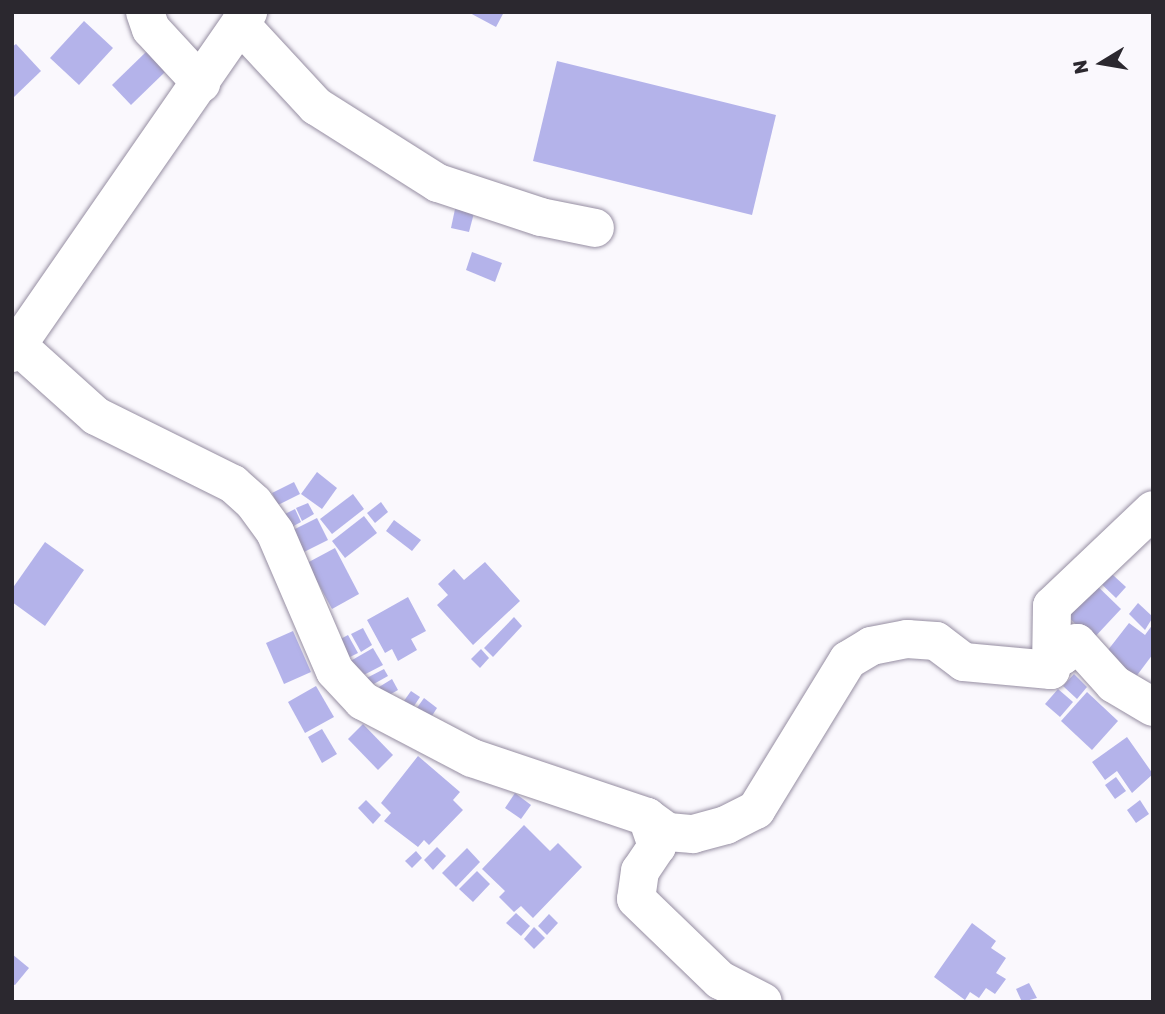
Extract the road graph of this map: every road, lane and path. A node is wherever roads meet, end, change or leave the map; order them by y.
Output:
1 (145, 12) edge
2 (244, 18) edge
3 (201, 83) junction
4 (596, 228) dead end
5 (15, 350) edge
6 (1153, 510) edge
7 (1054, 654) junction
8 (1153, 707) edge
9 (647, 817) junction
10 (763, 1002) edge

1 - 3 street
2 - 3 street
2 - 4 street
3 - 5 street
5 - 9 street
6 - 7 street
7 - 8 street
7 - 9 street
9 - 10 street

